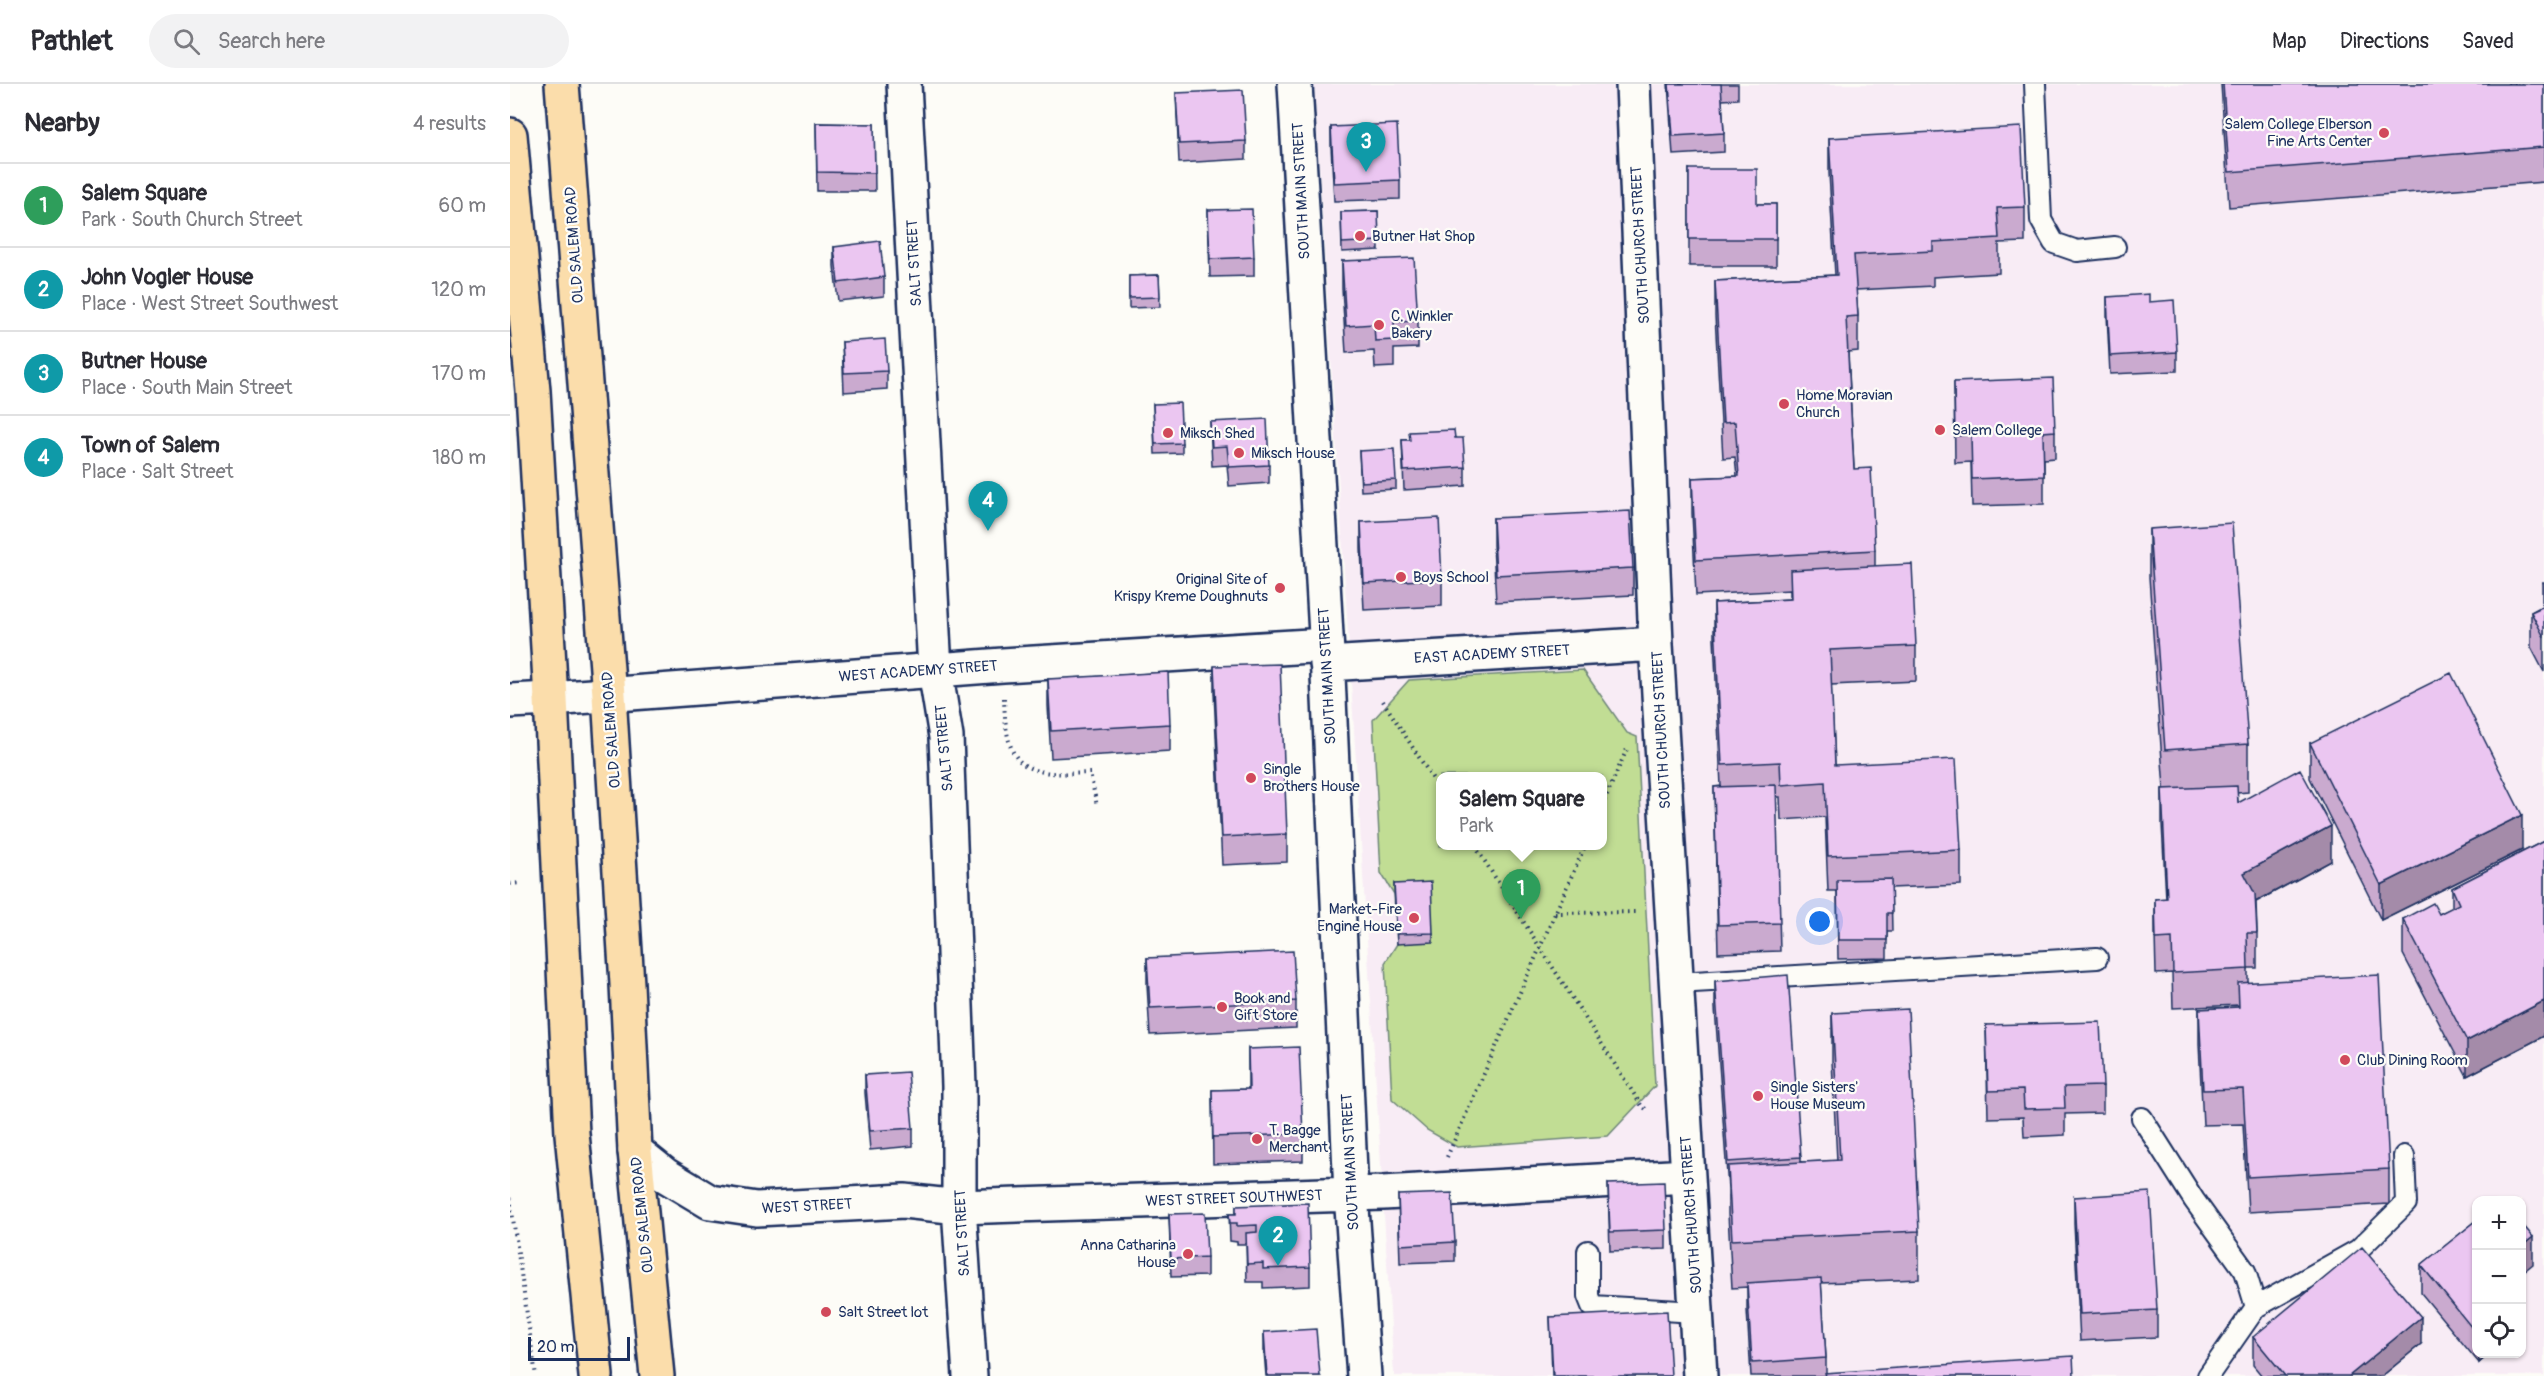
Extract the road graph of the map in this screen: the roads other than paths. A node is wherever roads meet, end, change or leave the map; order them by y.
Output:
1 (562, 84) edge
2 (904, 84) edge
3 (1295, 84) edge
4 (1633, 84) edge
5 (2035, 84) edge
6 (510, 135) edge
7 (2115, 247) dead end
8 (1656, 644) junction
9 (1326, 654) junction
10 (935, 670) junction
11 (609, 695) junction
12 (551, 699) junction
13 (510, 701) edge
14 (2097, 958) dead end
15 (1677, 983) junction
16 (2142, 1118) dead end
17 (635, 1151) junction
18 (2404, 1156) dead end
19 (1688, 1176) junction
20 (1351, 1194) junction
21 (959, 1208) junction
22 (1588, 1251) dead end
23 (2256, 1307) junction
24 (1697, 1312) junction
25 (596, 1376) edge
26 (657, 1376) edge
27 (970, 1376) edge
28 (1364, 1376) edge
29 (1700, 1376) edge
30 (2208, 1376) edge

1 - 11 main road, OLD SALEM ROAD
2 - 10 street, SALT STREET
3 - 9 street, SOUTH MAIN STREET
4 - 8 street, SOUTH CHURCH STREET
5 - 7 lane
6 - 12 main road
8 - 9 street, EAST ACADEMY STREET
8 - 15 street, SOUTH CHURCH STREET
9 - 10 street, WEST ACADEMY STREET
9 - 20 street, SOUTH MAIN STREET
10 - 11 street, WEST ACADEMY STREET
10 - 21 street, SALT STREET
11 - 12 street, WEST ACADEMY STREET
11 - 17 main road, OLD SALEM ROAD
12 - 13 street, WEST ACADEMY STREET
12 - 25 main road
14 - 15 lane
15 - 19 street, SOUTH CHURCH STREET
16 - 23 lane
17 - 21 street, WEST STREET
17 - 26 main road, OLD SALEM ROAD
18 - 23 lane
19 - 20 street, WEST STREET SOUTHWEST
19 - 24 street, SOUTH CHURCH STREET
20 - 21 street, WEST STREET SOUTHWEST
20 - 28 street, SOUTH MAIN STREET
21 - 27 street, SALT STREET
22 - 24 lane
23 - 30 lane
24 - 29 street, SOUTH CHURCH STREET

